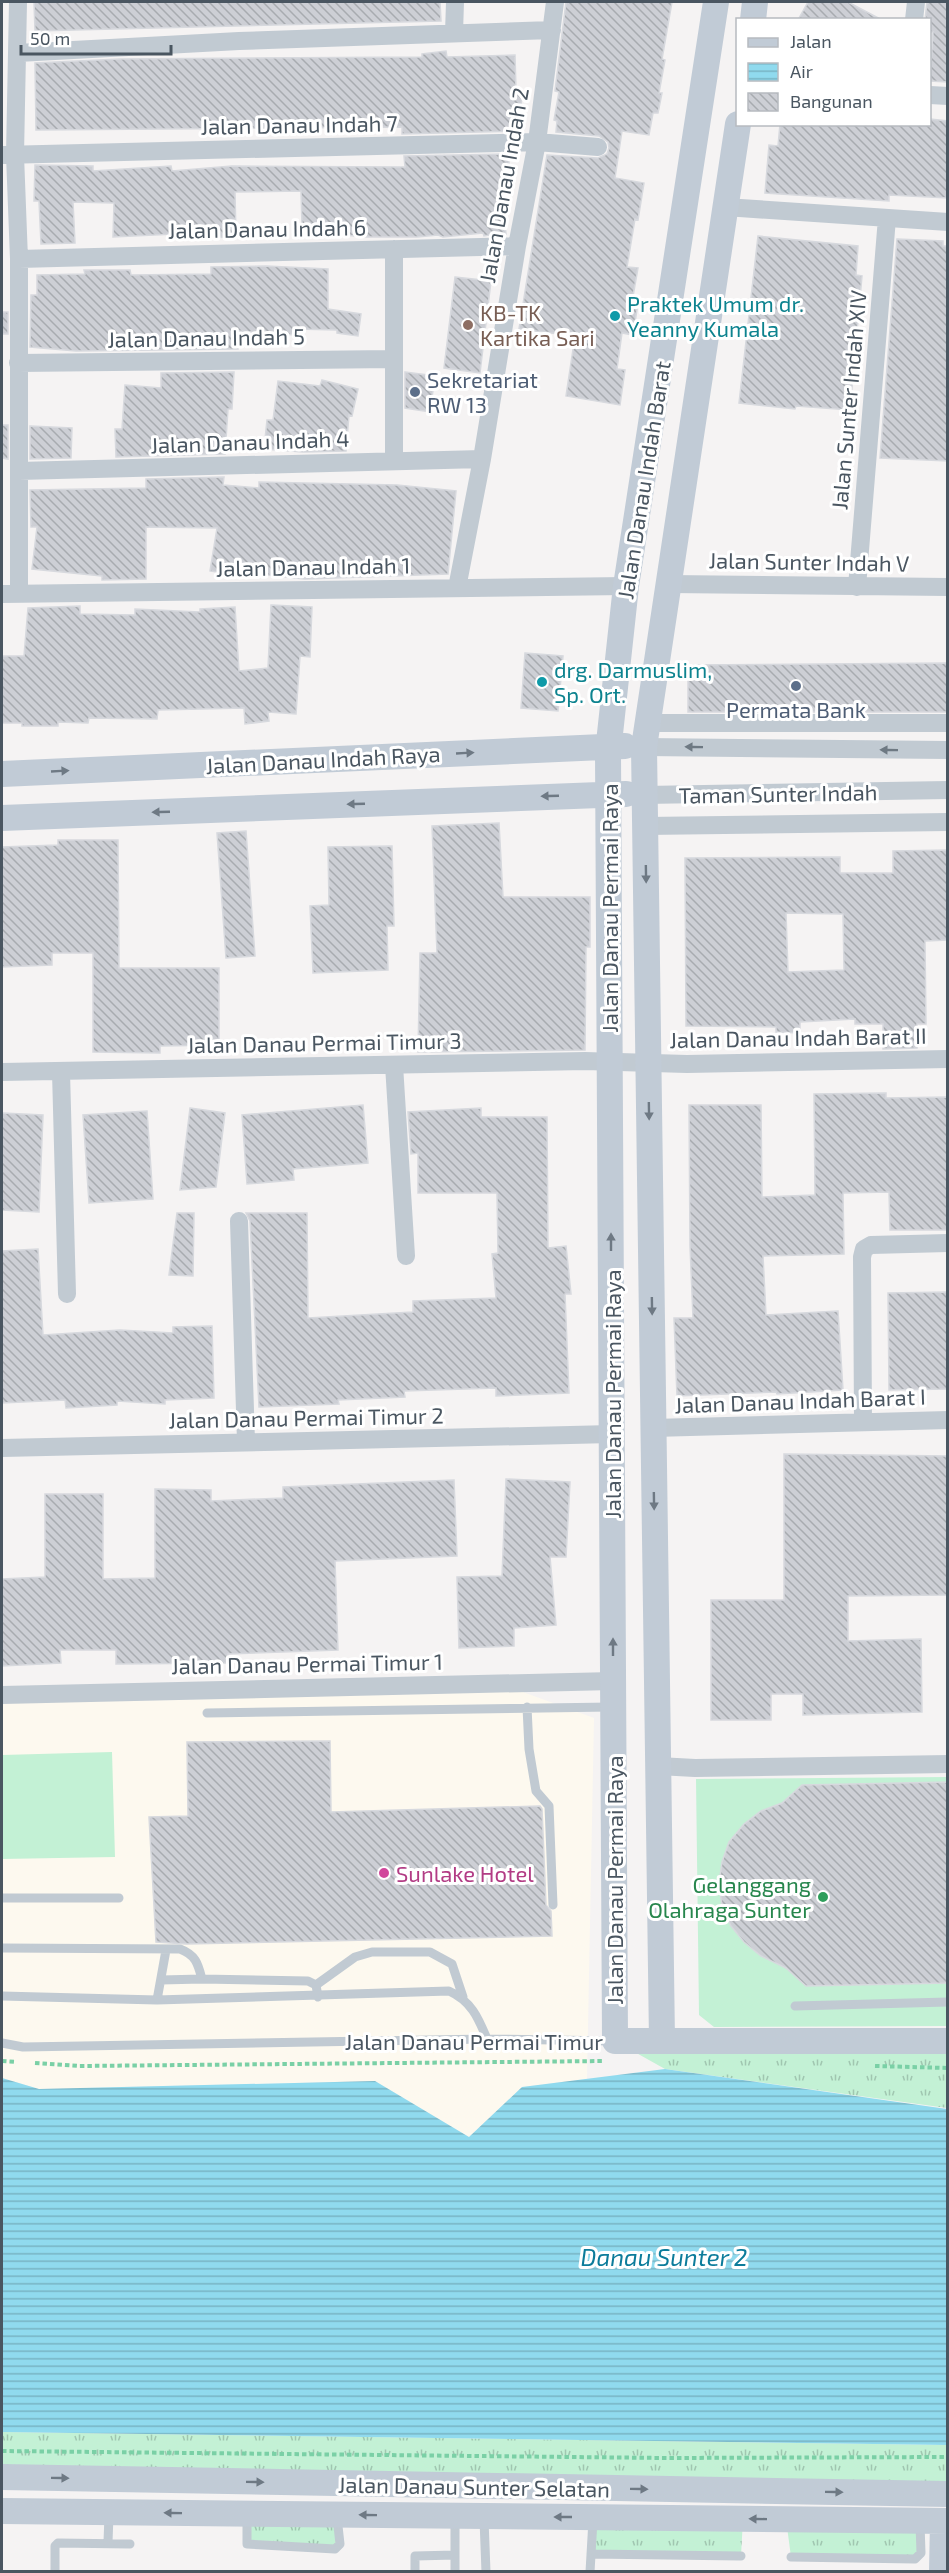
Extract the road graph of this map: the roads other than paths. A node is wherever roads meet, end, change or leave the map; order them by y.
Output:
1 (18, 2) edge
2 (456, 2) edge
3 (555, 2) edge
4 (716, 2) edge
5 (755, 2) edge
6 (916, 2) edge
7 (753, 18) edge
8 (914, 18) edge
9 (552, 30) junction
10 (454, 33) junction
11 (18, 53) junction
12 (931, 95) edge
13 (948, 96) edge
14 (738, 126) edge
15 (537, 142) junction
16 (598, 147) dead end
17 (8, 155) edge
18 (725, 207) junction
19 (887, 218) junction
20 (948, 222) edge
21 (516, 246) junction
22 (394, 249) junction
23 (19, 259) junction
24 (393, 359) junction
25 (18, 363) junction
26 (482, 459) junction
27 (394, 461) junction
28 (19, 471) junction
29 (669, 584) junction
30 (626, 585) junction
31 (856, 587) junction
32 (948, 587) edge
33 (457, 588) junction
34 (10, 594) edge
35 (948, 723) edge
36 (645, 741) junction
37 (608, 749) junction
38 (948, 750) edge
39 (2, 774) edge
40 (948, 789) edge
41 (609, 790) junction
42 (644, 790) junction
43 (2, 818) edge
44 (948, 822) edge
45 (645, 826) junction
46 (948, 1059) edge
47 (612, 1062) junction
48 (646, 1063) junction
49 (394, 1065) junction
50 (2, 1071) edge
51 (61, 1072) junction
52 (239, 1221) dead end
53 (948, 1243) edge
54 (406, 1256) dead end
55 (67, 1294) dead end
56 (948, 1420) edge
57 (863, 1421) junction
58 (653, 1428) junction
59 (612, 1434) junction
60 (246, 1442) junction
61 (2, 1448) edge
62 (613, 1681) junction
63 (2, 1695) edge
64 (527, 1707) junction
65 (613, 1707) junction
66 (207, 1713) dead end
67 (948, 1764) edge
68 (658, 1766) junction
69 (2, 1898) edge
70 (119, 1898) dead end
71 (554, 1905) dead end
72 (2, 1948) edge
73 (166, 1950) junction
74 (202, 1979) junction
75 (161, 1980) junction
76 (316, 1985) junction
77 (2, 1996) edge
78 (318, 1996) junction
79 (463, 1997) junction
80 (157, 2000) junction
81 (948, 2002) edge
82 (795, 2006) dead end
83 (487, 2039) junction
84 (662, 2041) junction
85 (948, 2041) edge
86 (2, 2043) edge
87 (614, 2051) junction
88 (2, 2477) edge
89 (948, 2494) edge
90 (2, 2511) edge
91 (109, 2512) junction
92 (247, 2514) junction
93 (337, 2515) junction
94 (455, 2516) junction
95 (484, 2516) junction
96 (592, 2517) junction
97 (937, 2521) edge
98 (108, 2542) junction
99 (130, 2544) dead end
100 (591, 2554) junction
101 (455, 2555) junction
102 (741, 2556) dead end
103 (790, 2557) dead end
104 (55, 2571) edge
105 (415, 2571) edge
106 (455, 2571) edge
107 (486, 2571) edge
108 (590, 2571) edge
109 (942, 2571) edge

1 - 11 street
2 - 10 street
3 - 9 street, Jalan Danau Indah 2
4 - 30 street, Jalan Danau Indah Barat
5 - 7 street
6 - 8 street
9 - 10 street
9 - 15 street, Jalan Danau Indah 2
10 - 11 street
11 - 17 street
12 - 13 street
14 - 18 street, Jalan Danau Indah Barat
15 - 16 street, Jalan Danau Indah 7
15 - 17 street, Jalan Danau Indah 7
15 - 21 street, Jalan Danau Indah 2
17 - 23 street
18 - 19 street
18 - 29 street, Jalan Danau Indah Barat
19 - 20 street
19 - 31 street, Jalan Sunter Indah XIV
21 - 22 street, Jalan Danau Indah 6
21 - 26 street, Jalan Danau Indah 2
22 - 23 street, Jalan Danau Indah 6
22 - 24 street
23 - 25 street
24 - 25 street, Jalan Danau Indah 5
24 - 27 street
25 - 28 street
26 - 27 street, Jalan Danau Indah 4
26 - 33 street, Jalan Danau Indah 2
27 - 28 street, Jalan Danau Indah 4
28 - 34 street
29 - 31 street, Jalan Sunter Indah V
29 - 36 street, Jalan Danau Indah Barat
30 - 33 street, Jalan Danau Indah 1
30 - 37 street, Jalan Danau Indah Barat
31 - 32 street, Jalan Sunter Indah V
33 - 34 street, Jalan Danau Indah 1
35 - 36 street
36 - 37 street, Jalan Danau Indah Raya
38 -> 36 street
36 - 42 street, Jalan Danau Indah Barat
39 -> 37 street, Jalan Danau Indah Raya
37 - 41 street, Jalan Danau Permai Raya
40 - 42 street, Taman Sunter Indah
41 - 42 street, Taman Sunter Indah
41 -> 43 street, Jalan Danau Indah Raya
41 - 47 street, Jalan Danau Permai Raya
42 - 45 street, Jalan Danau Permai Raya
44 - 45 street
45 -> 48 street, Jalan Danau Permai Raya
46 - 48 street, Jalan Danau Indah Barat II
47 - 48 street, Jalan Danau Permai Timur 3
47 - 49 street, Jalan Danau Permai Timur 3
59 -> 47 street, Jalan Danau Permai Raya
48 -> 58 street, Jalan Danau Permai Raya
49 - 51 street, Jalan Danau Permai Timur 3
49 - 54 street
50 - 51 street, Jalan Danau Permai Timur 3
51 - 55 street
52 - 60 street
53 - 57 street
56 - 57 street, Jalan Danau Indah Barat I
57 - 58 street, Jalan Danau Indah Barat I
58 -> 68 street, Jalan Danau Permai Raya
59 - 60 street, Jalan Danau Permai Timur 2
62 -> 59 street, Jalan Danau Permai Raya
60 - 61 street, Jalan Danau Permai Timur 2
62 - 63 street, Jalan Danau Permai Timur 1
62 - 65 street, Jalan Danau Permai Raya
64 - 65 lane
64 - 66 lane
64 - 71 lane
65 - 87 street, Jalan Danau Permai Raya
67 - 68 street
68 - 84 street, Jalan Danau Permai Raya
69 - 70 lane
72 - 73 lane
73 - 74 lane
73 - 75 lane
74 - 75 lane
74 - 76 lane
75 - 80 lane
76 - 78 lane
76 - 79 lane
77 - 80 lane
78 - 79 lane
78 - 80 lane
79 - 83 lane
81 - 82 lane
83 - 86 lane, Jalan Danau Permai Timur
83 - 87 lane, Jalan Danau Permai Timur
84 - 85 street, Jalan Danau Permai Timur
84 - 87 street, Jalan Danau Permai Timur
88 -> 89 street, Jalan Danau Sunter Selatan
90 - 91 street, Jalan Danau Sunter Selatan
92 -> 91 street, Jalan Danau Sunter Selatan
91 - 98 lane
92 - 93 street, Jalan Danau Sunter Selatan
92 - 93 lane
94 -> 93 street, Jalan Danau Sunter Selatan
94 - 95 street, Jalan Danau Sunter Selatan
94 - 101 lane
96 -> 95 street, Jalan Danau Sunter Selatan
95 - 107 lane
97 -> 96 street, Jalan Danau Sunter Selatan
96 - 100 lane
97 - 103 lane
97 - 109 street
98 - 99 lane
98 - 104 lane
100 - 102 lane
100 - 108 lane
101 - 105 lane
101 - 106 lane

